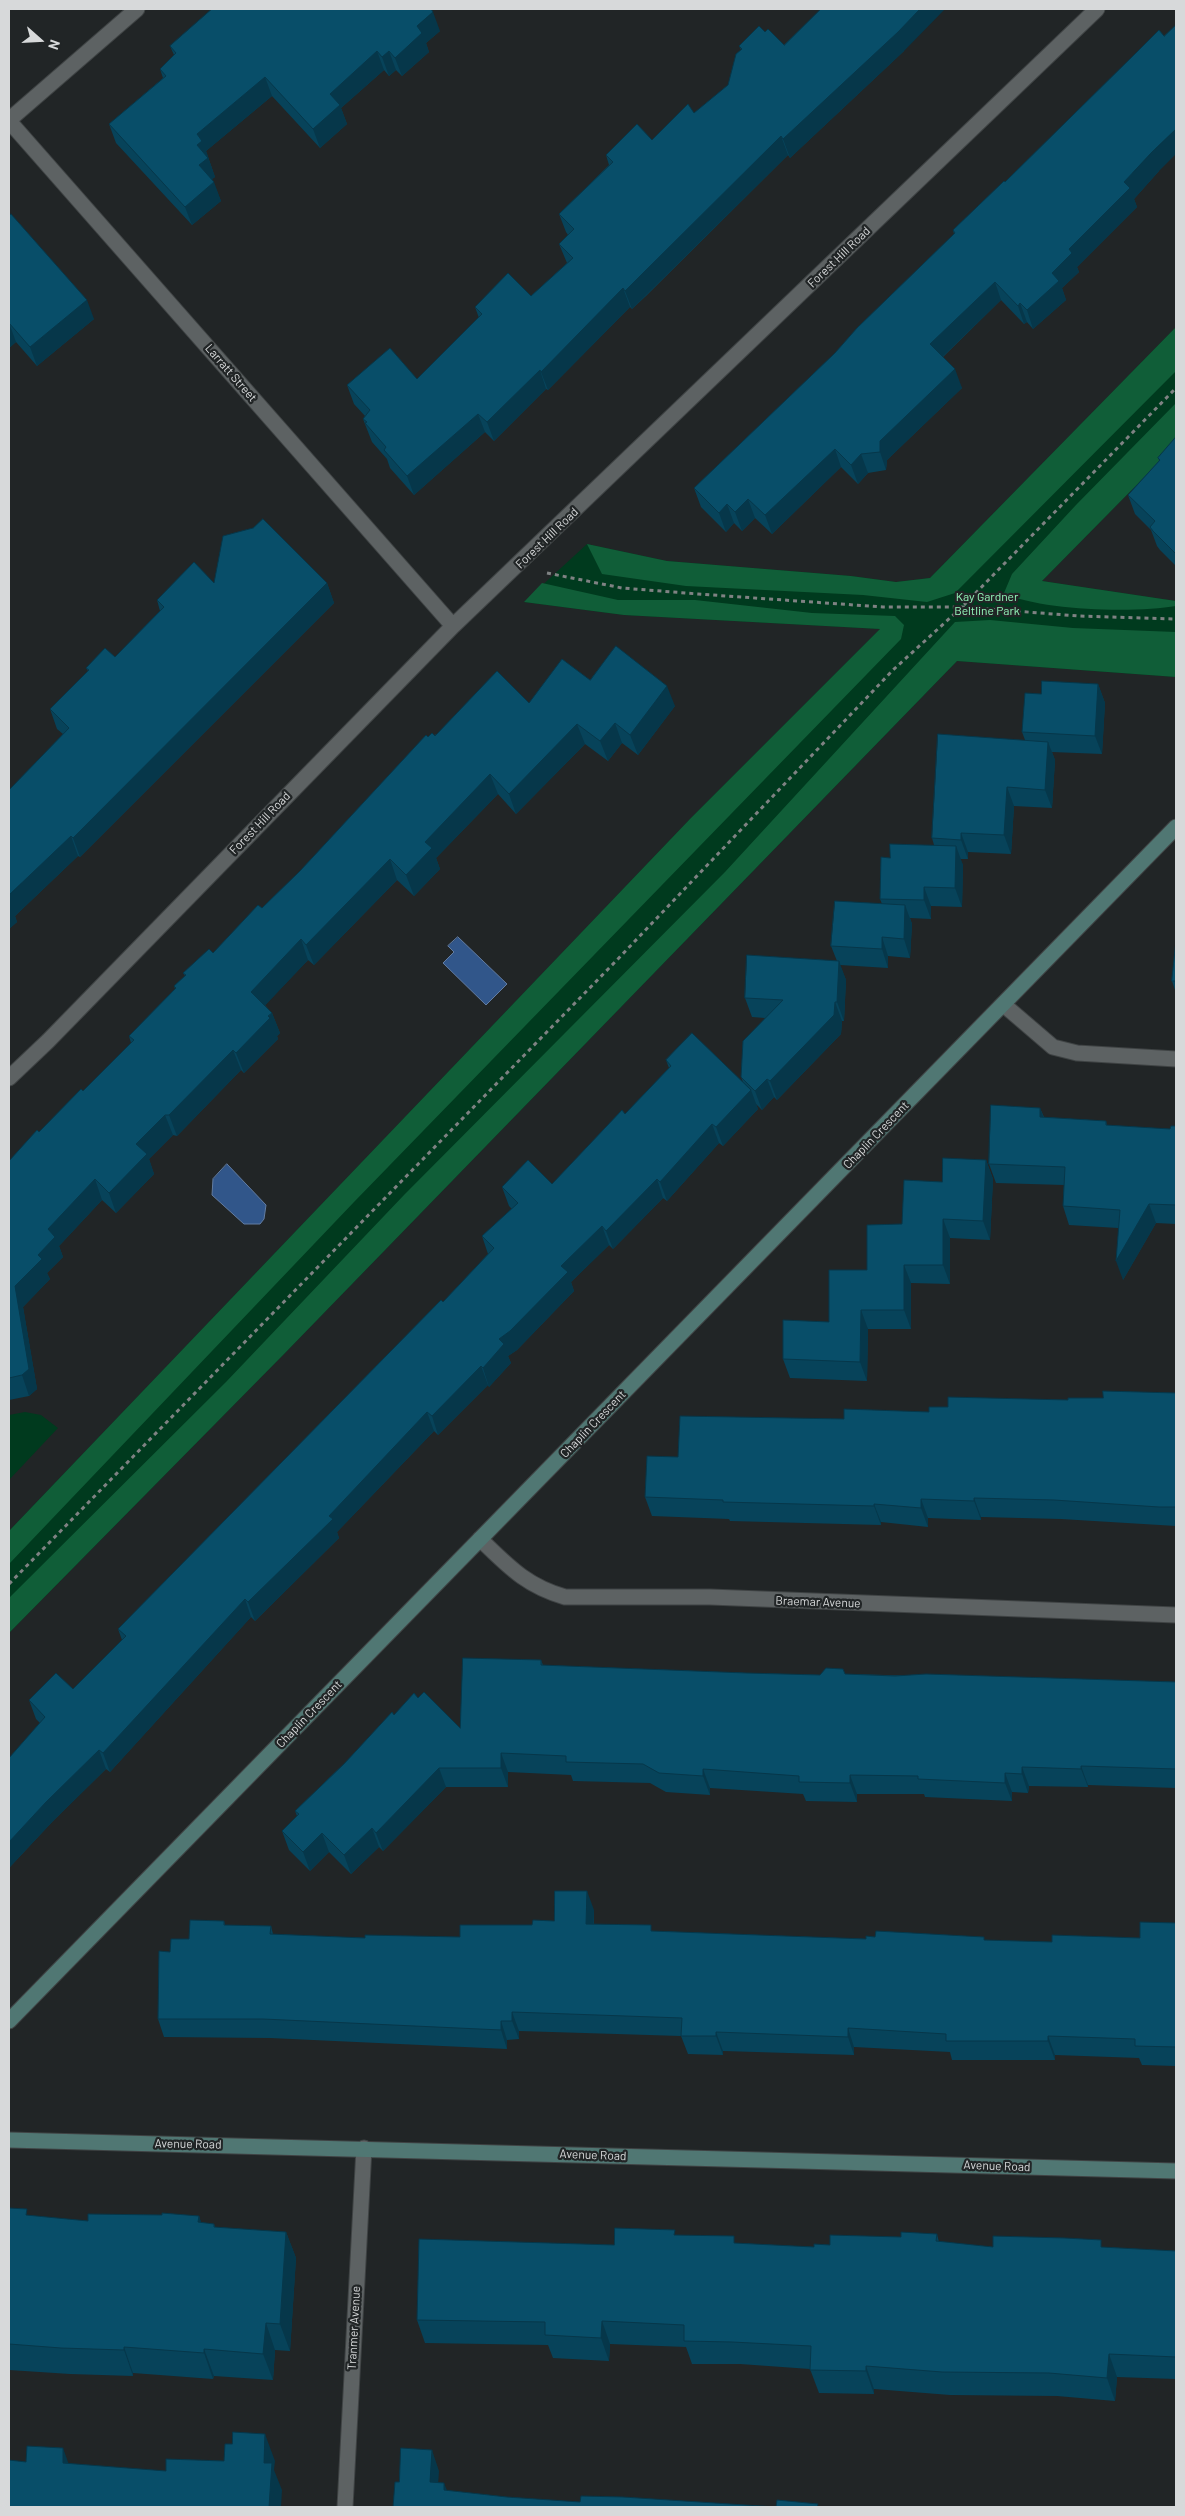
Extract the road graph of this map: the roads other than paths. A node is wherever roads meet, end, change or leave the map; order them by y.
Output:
1 (137, 9) edge
2 (1097, 9) edge
3 (9, 120) edge
4 (453, 626) junction
5 (1176, 827) edge
6 (1004, 1005) junction
7 (1176, 1058) edge
8 (9, 1078) edge
9 (480, 1539) junction
10 (1176, 1615) edge
11 (9, 2021) edge
12 (9, 2140) edge
13 (364, 2148) junction
14 (1176, 2171) edge
15 (345, 2507) edge

1 - 3 street
2 - 4 street, Forest Hill Road
3 - 4 street, Larratt Street
4 - 8 street, Forest Hill Road
5 - 6 street, Chaplin Crescent
6 - 7 street
6 - 9 street, Chaplin Crescent
9 - 10 street, Braemar Avenue
9 - 11 street, Chaplin Crescent
12 - 13 street, Avenue Road
13 - 14 street, Avenue Road
13 - 15 street, Tranmer Avenue

